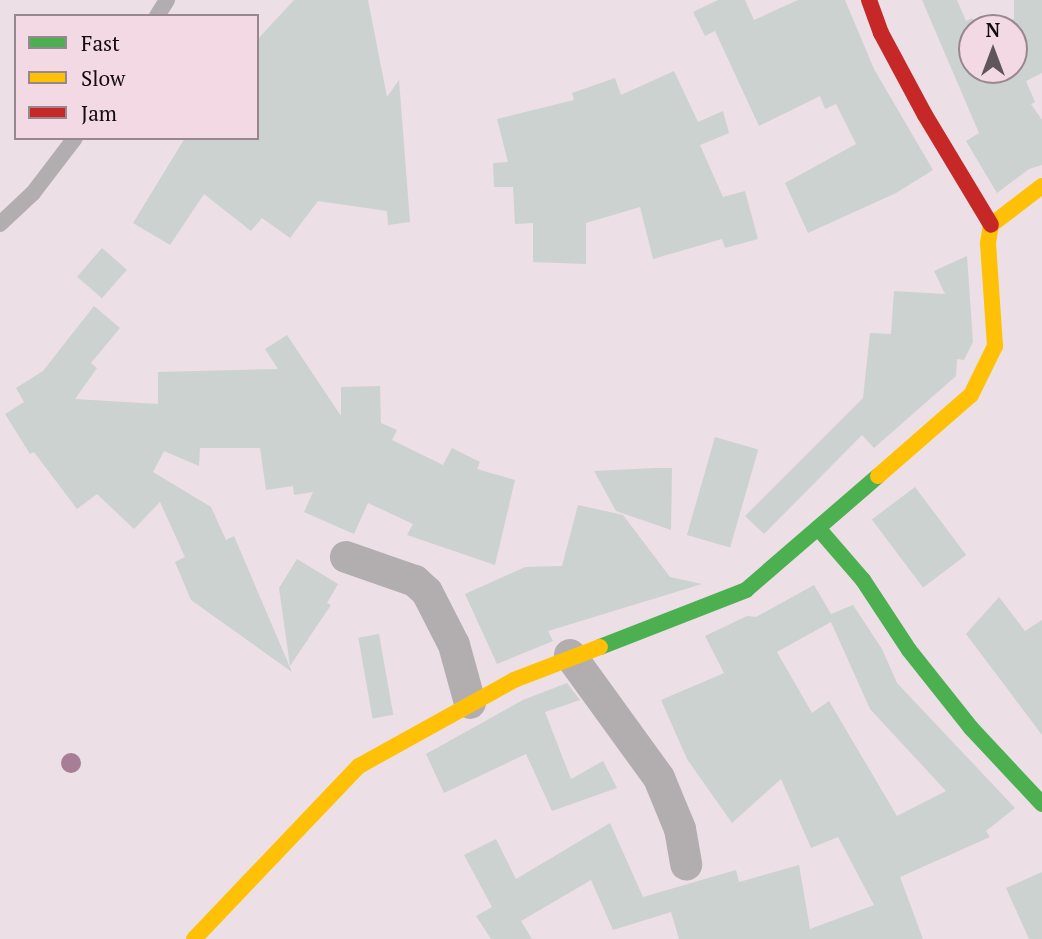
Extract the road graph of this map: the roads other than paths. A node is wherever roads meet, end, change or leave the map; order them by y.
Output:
1 (869, 0) edge
2 (73, 140) edge
3 (1042, 186) edge
4 (0, 224) edge
5 (991, 225) junction
6 (818, 528) junction
7 (346, 557) dead end
8 (570, 654) junction
9 (470, 703) junction
10 (1042, 803) edge
11 (686, 864) dead end
12 (194, 939) edge

1 - 5 street
2 - 4 lane
3 - 5 street
5 - 6 street
6 - 8 street
6 - 10 street
7 - 9 street
8 - 9 street
8 - 11 street
9 - 12 street

